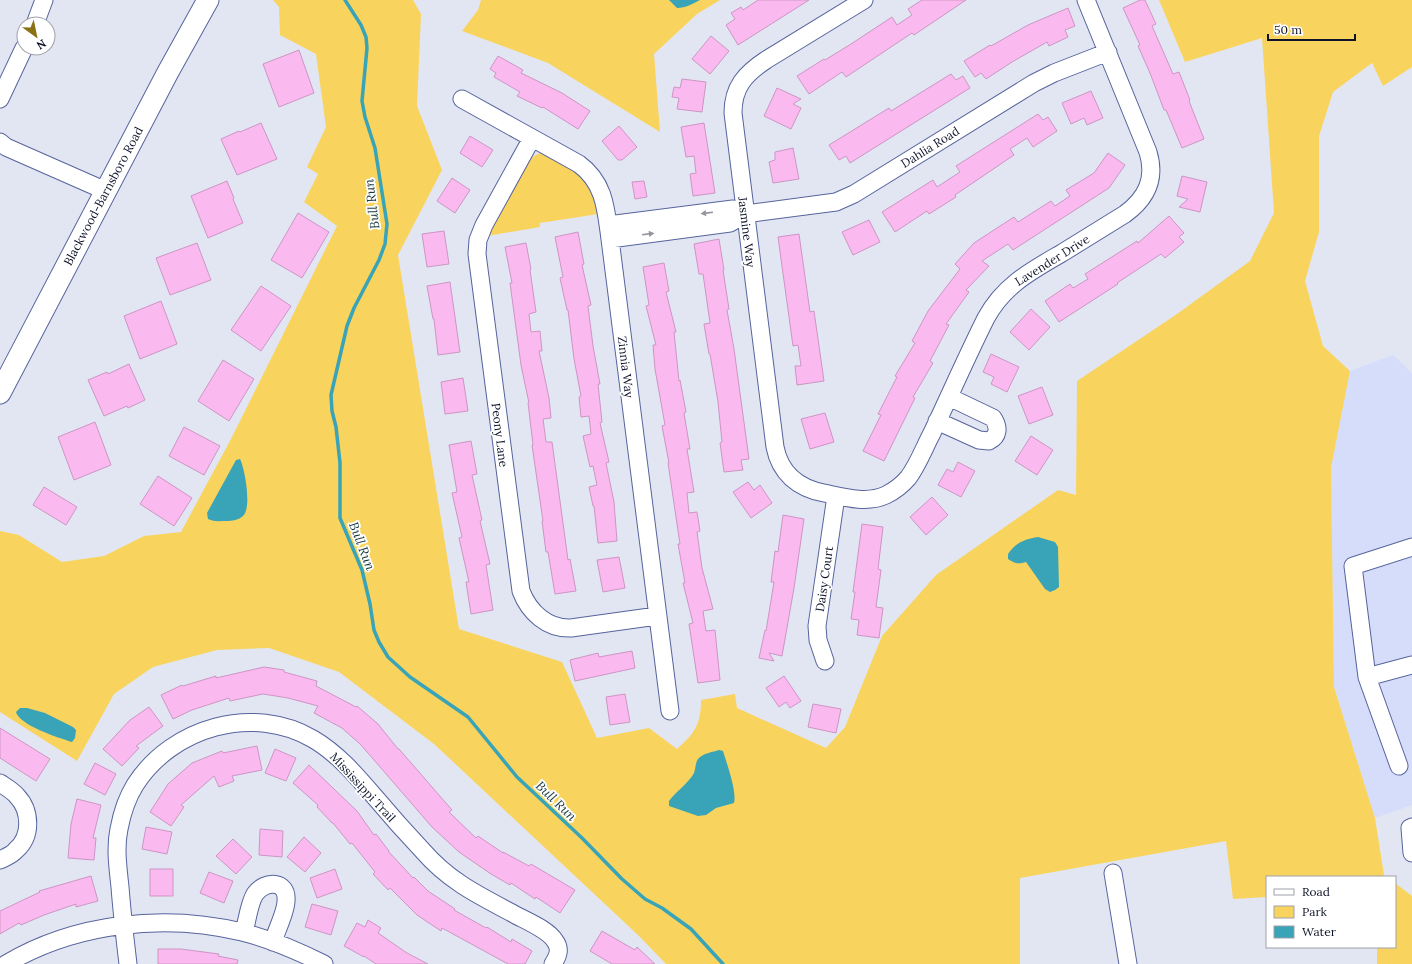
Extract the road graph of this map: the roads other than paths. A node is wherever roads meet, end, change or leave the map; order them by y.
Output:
1 (44, 0) edge
2 (208, 0) edge
3 (864, 0) edge
4 (1086, 0) edge
5 (38, 16) edge
6 (1108, 52) junction
7 (20, 56) edge
8 (0, 99) edge
9 (462, 99) dead end
10 (532, 138) junction
11 (0, 142) edge
12 (106, 191) junction
13 (745, 214) junction
14 (609, 232) junction
15 (0, 393) edge
16 (949, 397) junction
17 (938, 421) junction
18 (836, 496) junction
19 (1412, 547) edge
20 (657, 616) junction
21 (825, 661) dead end
22 (1412, 665) edge
23 (1368, 677) junction
24 (670, 711) dead end
25 (1399, 766) dead end
26 (0, 783) edge
27 (1412, 827) edge
28 (1412, 854) edge
29 (0, 860) edge
30 (1113, 872) dead end
31 (124, 926) junction
32 (244, 932) junction
33 (272, 942) junction
34 (556, 961) edge
35 (6, 964) edge
36 (128, 964) edge
37 (324, 964) edge
38 (1128, 964) edge

1 - 5 street
2 - 12 main road, Blackwood-Barnsboro Road
3 - 13 street, Jasmine Way
4 - 6 street, Lavender Drive
6 - 13 street, Dahlia Road
6 - 16 street, Lavender Drive
7 - 8 street
9 - 10 street, Zinnia Way
10 - 14 street, Zinnia Way
10 - 20 street, Peony Lane
11 - 12 street
12 - 15 main road, Blackwood-Barnsboro Road
13 - 14 street, Dahlia Road
13 - 18 street, Jasmine Way
14 - 20 street, Zinnia Way
16 - 17 street, Lavender Drive
16 - 17 street
17 - 18 street, Lavender Drive
18 - 21 street, Daisy Court
19 - 23 street
20 - 24 street, Zinnia Way
22 - 23 street
23 - 25 street
26 - 29 street
27 - 28 street
30 - 38 street
31 - 32 street
31 - 34 street, Mississippi Trail
31 - 35 street
31 - 36 street, Mississippi Trail
32 - 33 street
32 - 33 street
33 - 37 street

